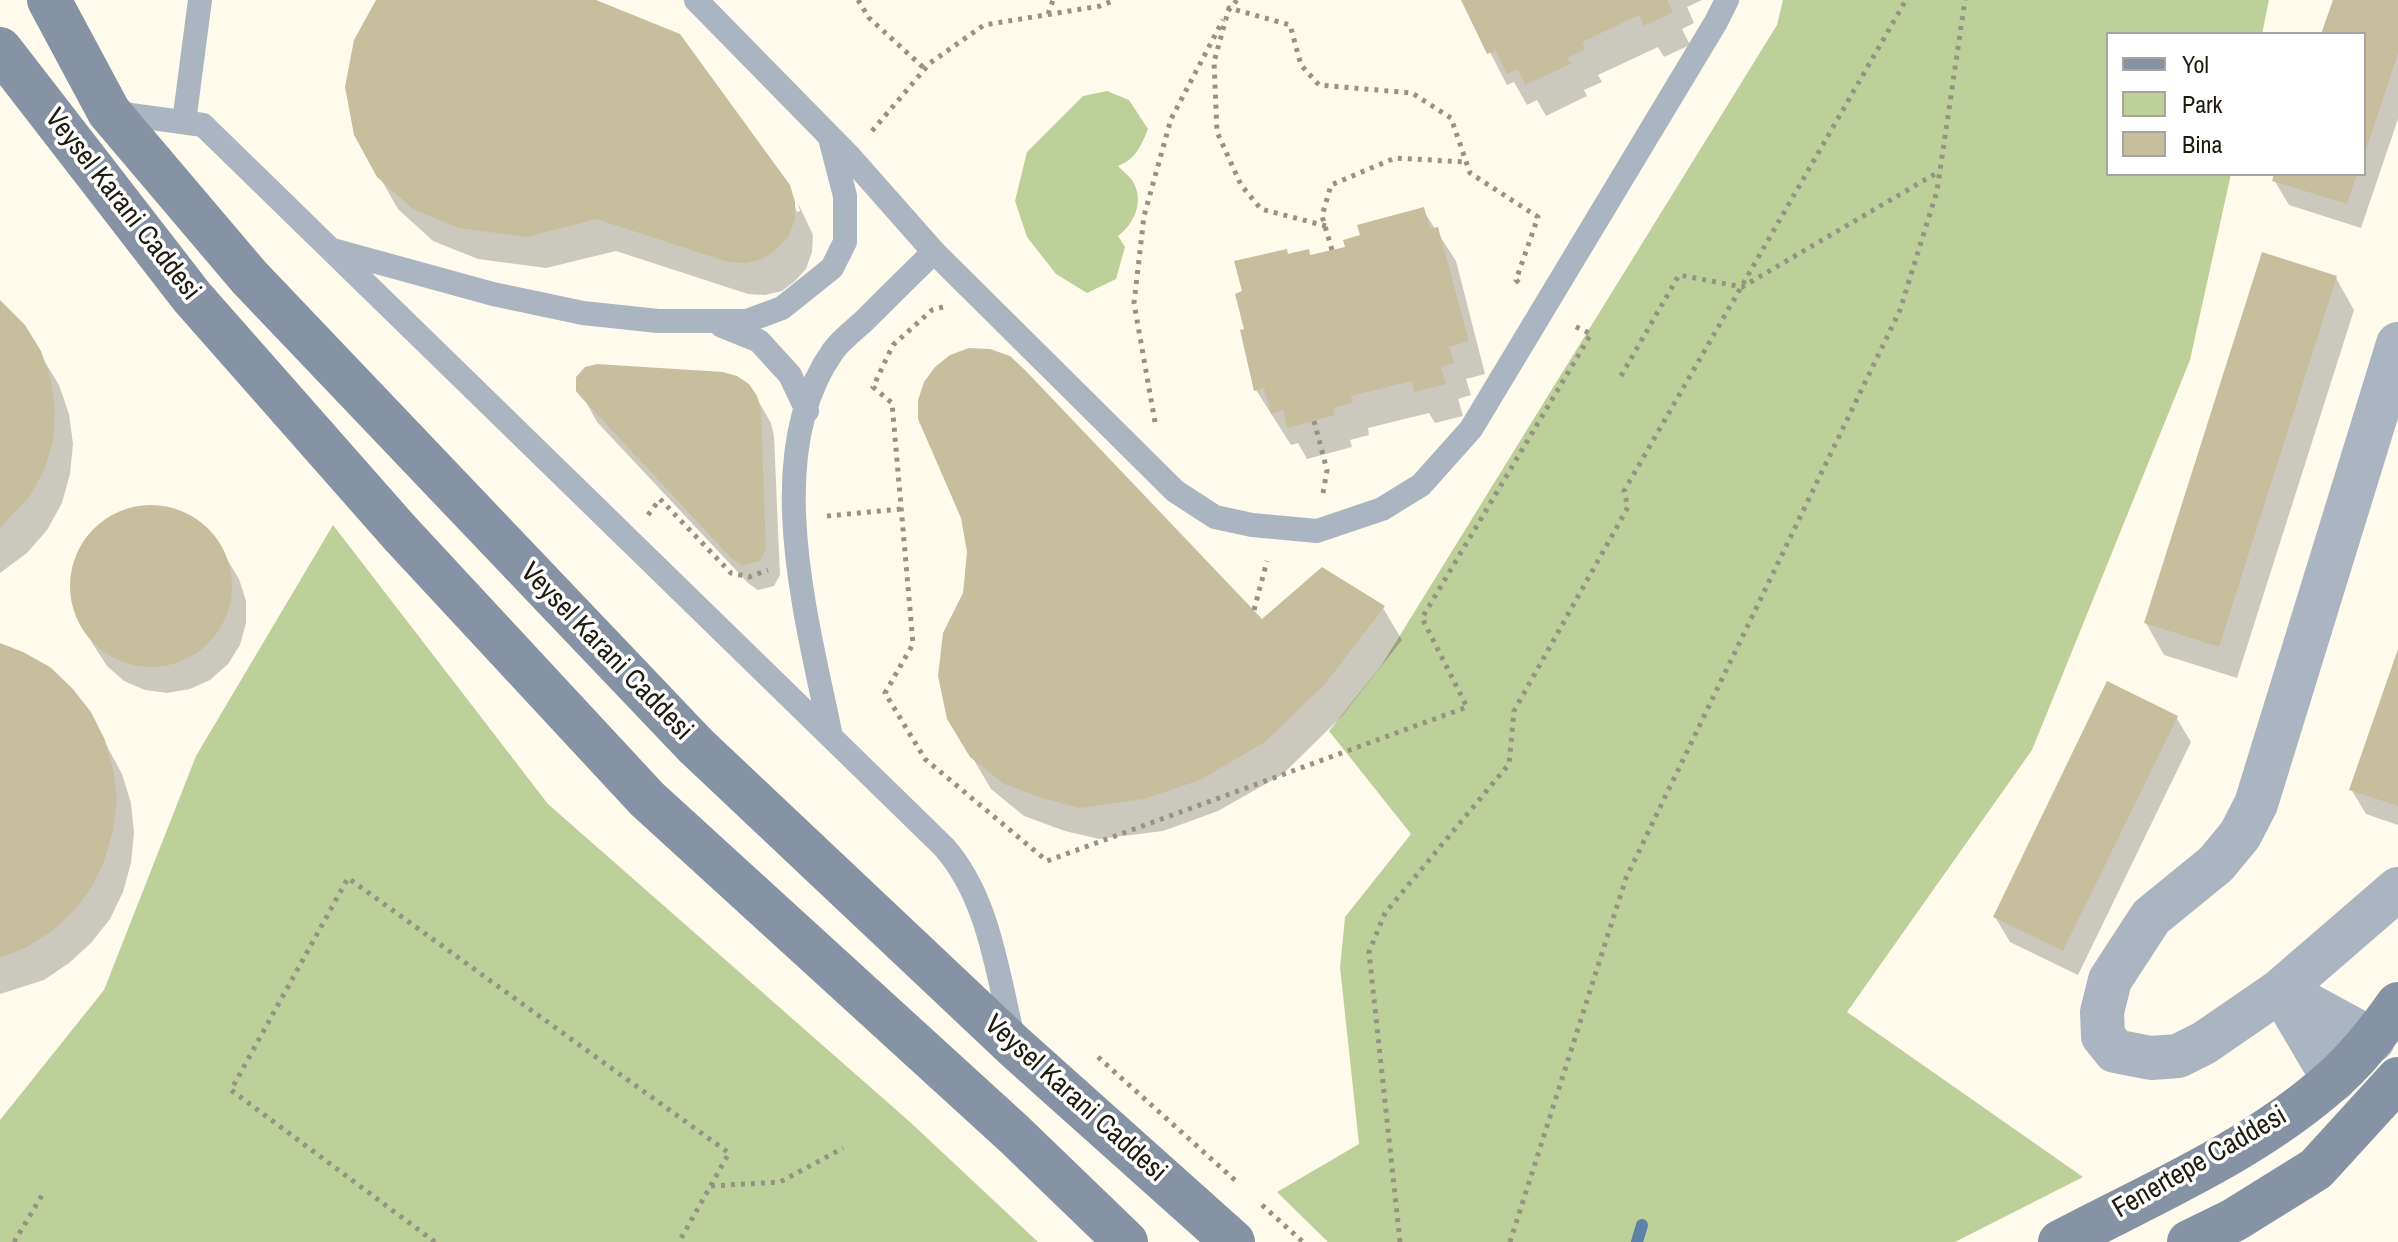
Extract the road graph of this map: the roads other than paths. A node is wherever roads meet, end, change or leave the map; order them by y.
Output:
1 (49, 0) edge
2 (200, 0) edge
3 (696, 0) edge
4 (1727, 0) edge
5 (0, 49) edge
6 (109, 112) junction
7 (184, 122) junction
8 (829, 136) junction
9 (330, 249) junction
10 (934, 252) junction
11 (708, 321) junction
12 (2398, 344) edge
13 (807, 411) junction
14 (831, 737) junction
15 (2398, 889) edge
16 (2281, 990) junction
17 (2398, 1004) edge
18 (2373, 1040) junction
19 (1015, 1047) junction
20 (2398, 1079) edge
21 (2334, 1080) junction
22 (1126, 1242) edge
23 (1233, 1242) edge
24 (2060, 1242) edge
25 (2189, 1242) edge

1 - 6 street, Veysel Karani Caddesi
2 - 7 lane
3 - 8 lane
4 - 10 lane
5 - 22 street, Veysel Karani Caddesi
6 - 7 lane
6 - 19 street, Veysel Karani Caddesi
7 - 9 lane
8 - 10 lane
8 - 11 lane
9 - 11 lane
9 - 14 lane
10 - 13 lane
11 - 13 lane
12 - 16 street
13 - 14 lane
14 - 19 lane
15 - 16 street
16 - 18 street
16 - 21 street
17 - 18 street, Fenertepe Caddesi
18 - 21 street, Fenertepe Caddesi
19 - 23 street, Veysel Karani Caddesi
20 - 25 street
21 - 24 street, Fenertepe Caddesi

